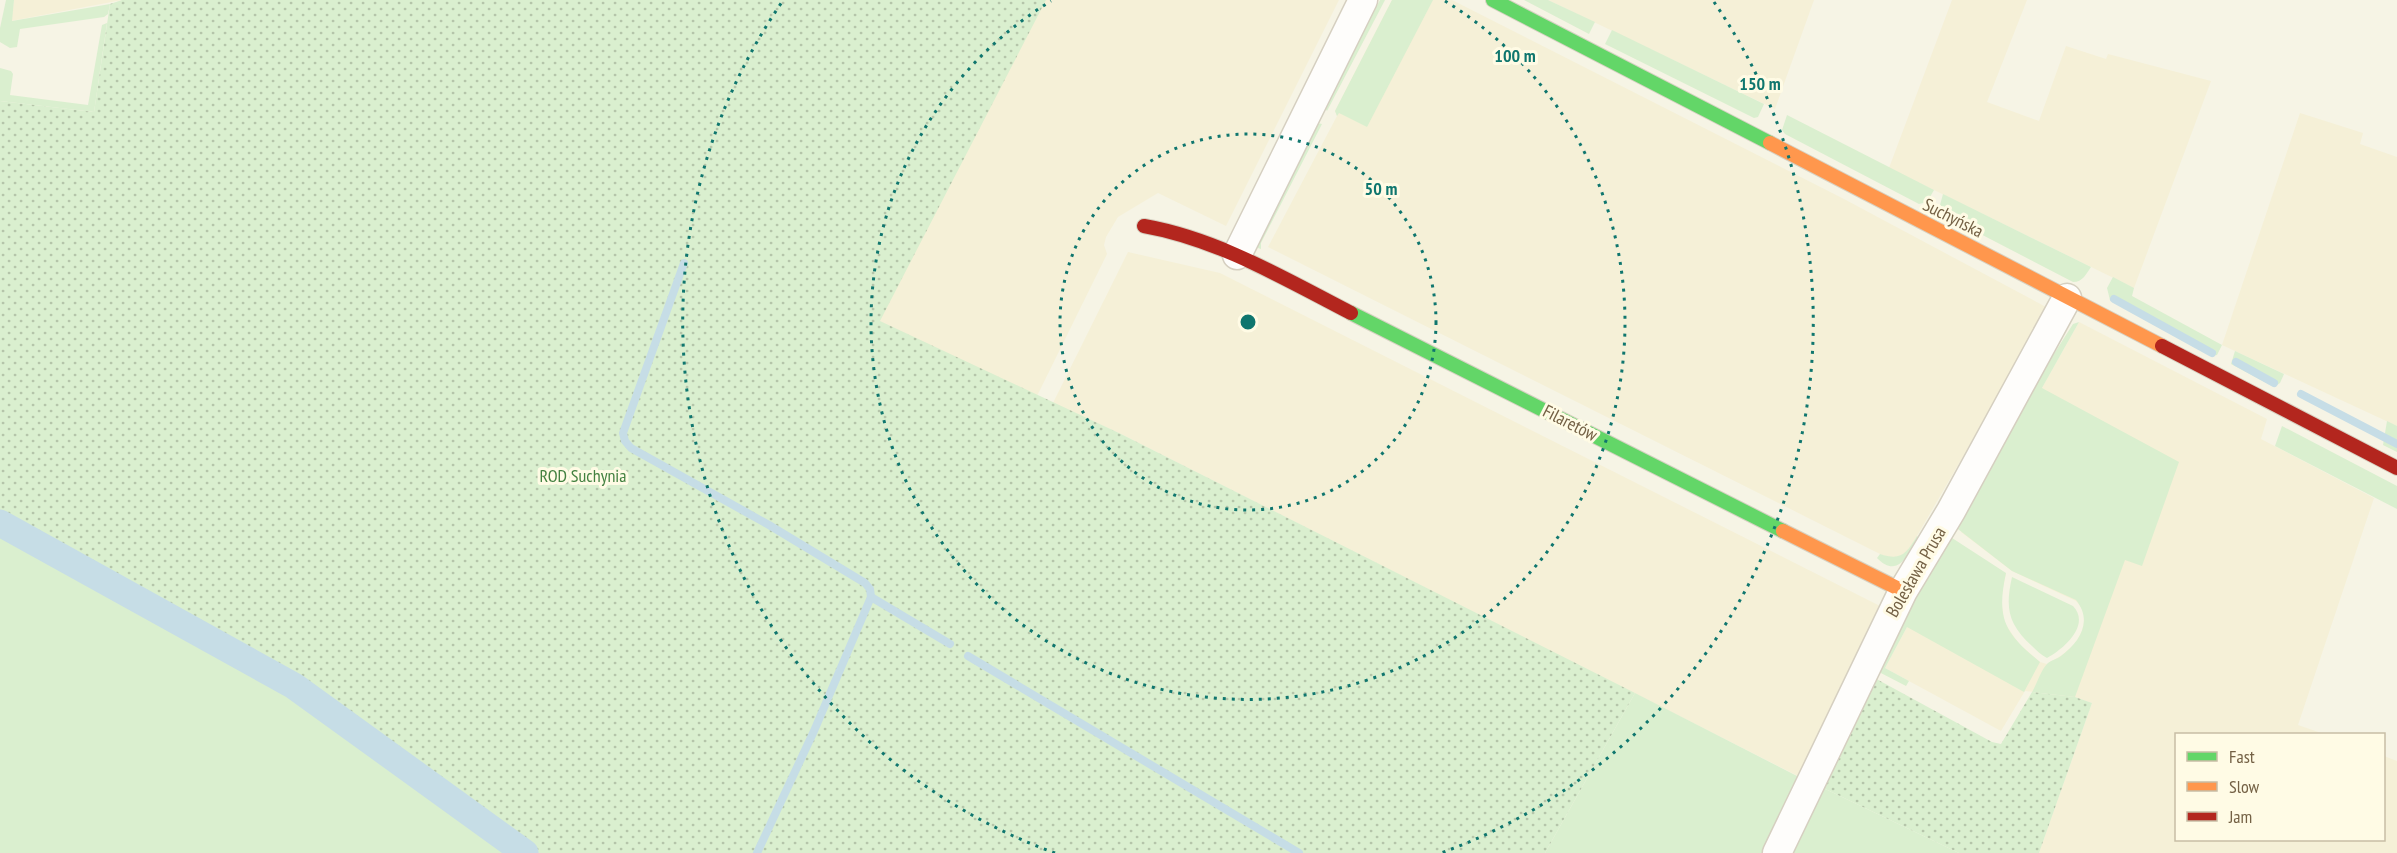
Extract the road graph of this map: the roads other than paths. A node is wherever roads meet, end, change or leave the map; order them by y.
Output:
1 (1363, 0) edge
2 (1497, 1) edge
3 (1144, 226) dead end
4 (1237, 255) junction
5 (2067, 298) junction
6 (2397, 468) edge
7 (1903, 591) junction
8 (1777, 853) edge

1 - 4 street
2 - 5 street, Suchyńska
3 - 4 street, Filaretów
4 - 7 street, Filaretów
5 - 6 street, Suchyńska
5 - 7 street, Bolesława Prusa
7 - 8 street, Bolesława Prusa

